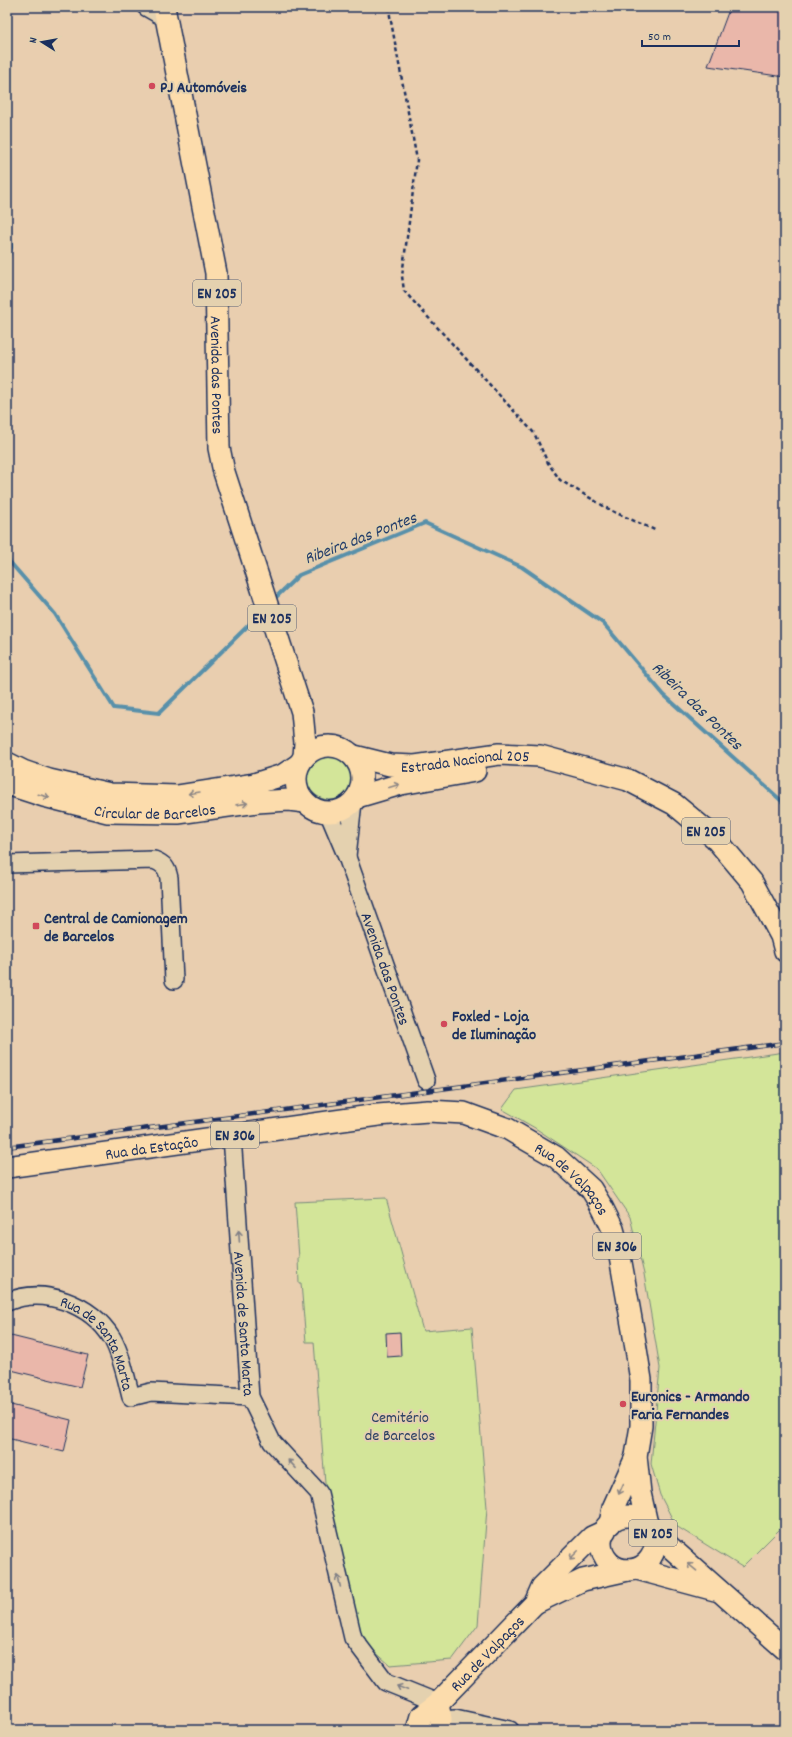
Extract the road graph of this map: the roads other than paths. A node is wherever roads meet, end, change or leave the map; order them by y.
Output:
1 (146, 7) edge
2 (166, 13) edge
3 (302, 712) junction
4 (346, 751) junction
5 (301, 761) junction
6 (7, 763) edge
7 (577, 765) junction
8 (7, 784) edge
9 (355, 800) junction
10 (305, 802) junction
11 (328, 812) junction
12 (347, 857) junction
13 (7, 864) edge
14 (785, 951) edge
15 (174, 980) dead end
16 (426, 1080) dead end
17 (464, 1113) joint
18 (232, 1136) junction
19 (7, 1167) edge
20 (7, 1302) edge
21 (250, 1397) junction
22 (636, 1456) junction
23 (607, 1528) junction
24 (650, 1528) junction
25 (632, 1570) junction
26 (722, 1592) junction
27 (535, 1603) junction
28 (785, 1649) edge
29 (439, 1717) edge
30 (417, 1730) edge
31 (510, 1730) edge

1 - 2 street
2 - 3 main road, Avenida das Pontes / EN 205
3 - 4 main road, Avenida das Pontes / EN 205
3 - 5 main road, Avenida das Pontes / EN 205
4 - 5 main road, EN 205
4 - 7 main road, Estrada Nacional 205 / EN 205
4 - 9 main road, EN 205
5 -> 6 main road, Circular de Barcelos
5 - 10 main road, EN 205
9 -> 7 main road, Estrada Nacional 205 / EN 205
7 - 14 main road, Estrada Nacional 205 / EN 205
8 -> 10 main road, Circular de Barcelos
9 - 11 main road, EN 205
9 - 12 street, Avenida das Pontes
10 - 11 main road
11 - 12 street, Avenida das Pontes
12 - 16 street, Avenida das Pontes
13 - 15 street
17 - 18 main road, Rua da Estação / EN 306
17 - 22 main road, Rua de Valpaços / EN 306
18 - 19 main road, Rua da Estação / EN 306
21 -> 18 street, Avenida de Santa Marta
20 - 21 street, Rua de Santa Marta
29 -> 21 street, Avenida de Santa Marta
22 -> 23 main road, Rua de Valpaços / EN 306
22 - 24 main road, Rua de Valpaços / EN 306
23 - 24 main road, EN 205
23 - 25 main road, EN 205
23 -> 27 main road, Rua de Valpaços / EN 205
24 - 25 main road, EN 205
26 -> 24 main road, EN 205
25 - 26 main road, EN 205
25 - 27 main road, Rua de Valpaços / EN 205
26 - 28 main road, EN 205
27 - 29 main road, Rua de Valpaços / EN 205
29 - 30 main road, EN 205
29 - 31 street, Avenida de Santa Marta

